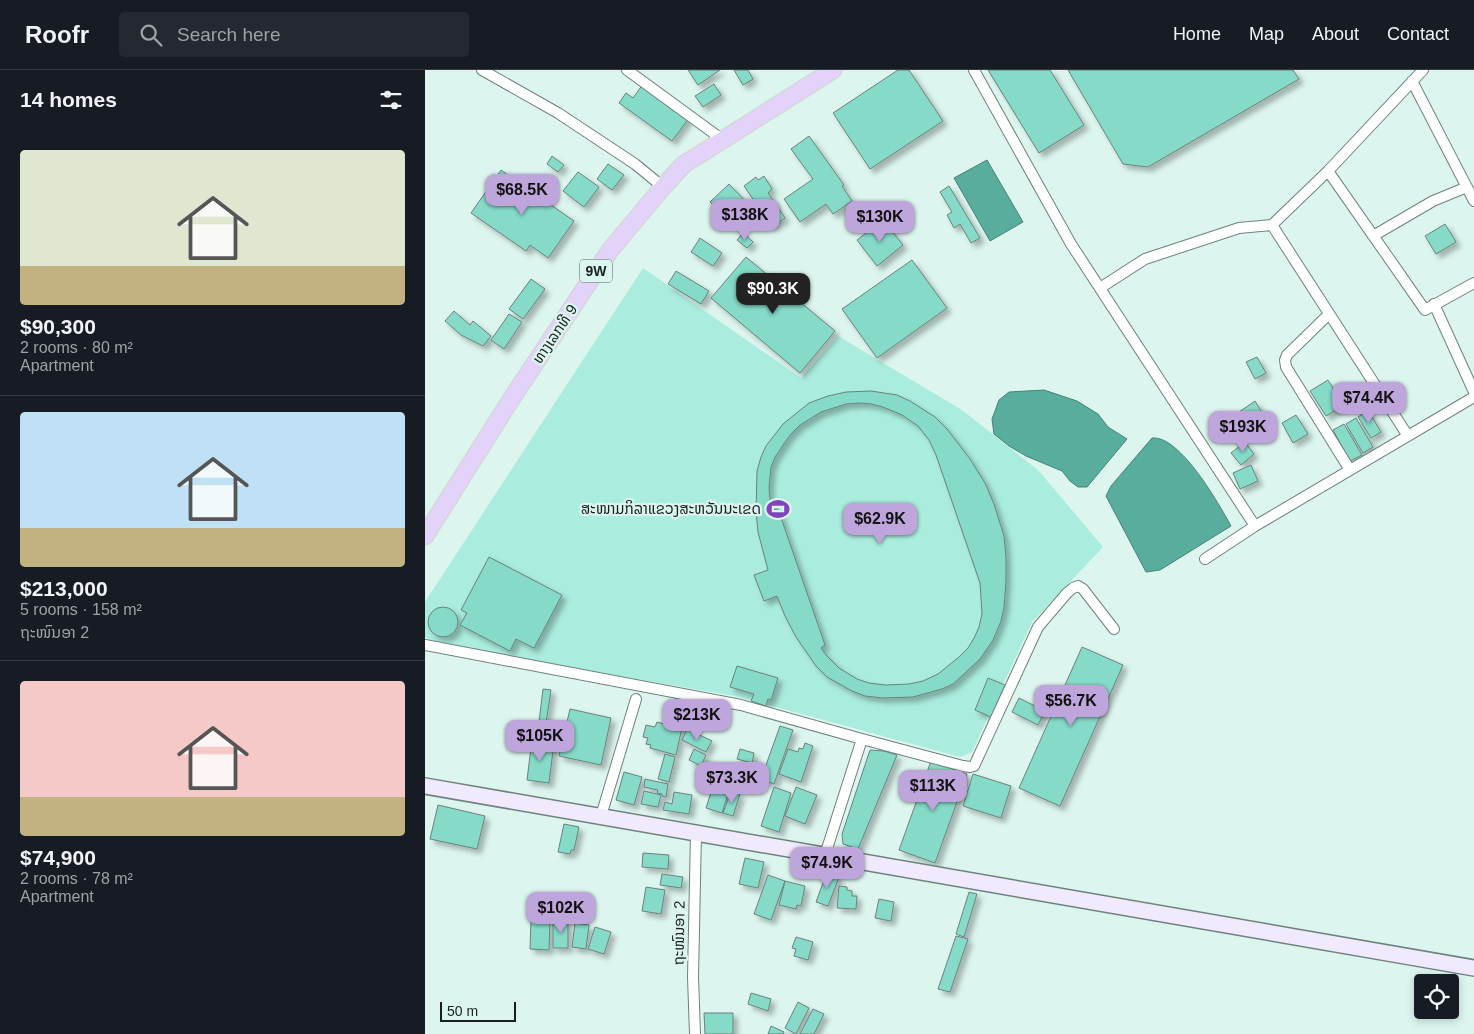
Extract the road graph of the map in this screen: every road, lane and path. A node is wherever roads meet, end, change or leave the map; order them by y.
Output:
1 (482, 70) edge
2 (627, 70) edge
3 (833, 70) edge
4 (974, 70) edge
5 (1423, 70) edge
6 (1412, 81) junction
7 (723, 140) junction
8 (1328, 171) junction
9 (663, 187) junction
10 (1467, 187) junction
11 (1474, 201) edge
12 (1272, 225) junction
13 (1373, 236) junction
14 (1474, 283) edge
15 (1100, 288) junction
16 (1434, 304) junction
17 (1329, 314) junction
18 (1474, 392) edge
19 (1474, 397) edge
20 (1408, 436) junction
21 (1350, 470) junction
22 (1255, 526) junction
23 (425, 536) edge
24 (1205, 559) dead end
25 (1114, 629) dead end
26 (425, 645) edge
27 (636, 699) dead end
28 (862, 739) junction
29 (425, 786) edge
30 (601, 816) junction
31 (695, 833) junction
32 (825, 855) junction
33 (1474, 968) edge
34 (695, 1034) edge

1 - 9 street
2 - 7 street
3 - 7 main road, ທາງເລກທີ 9 / 9W
4 - 15 street
5 - 6 street
6 - 8 street
6 - 10 street
7 - 9 main road, ທາງເລກທີ 9 / 9W
8 - 12 street
8 - 13 street
9 - 23 main road, ທາງເລກທີ 9 / 9W
10 - 11 street
10 - 13 street
12 - 15 street
12 - 17 street
13 - 16 street
14 - 16 street
15 - 22 street
16 - 18 street
17 - 20 street
17 - 21 street
19 - 20 street
20 - 21 street
21 - 22 street
22 - 24 street
25 - 28 street
26 - 28 street
27 - 30 street
28 - 32 street
29 - 30 street
30 - 31 street
31 - 32 street
31 - 34 street, ຖະໜົນອາ 2
32 - 33 street

